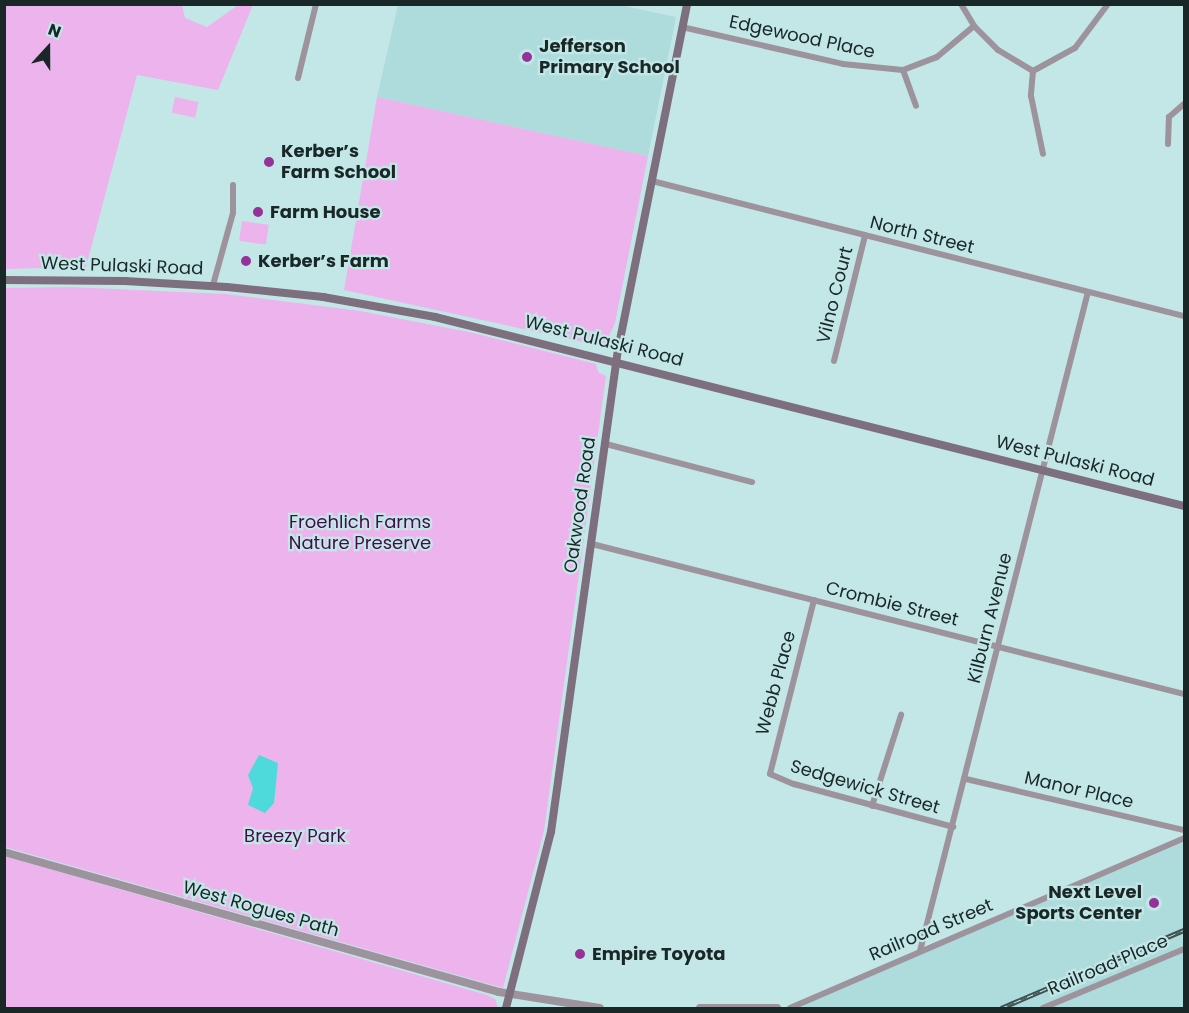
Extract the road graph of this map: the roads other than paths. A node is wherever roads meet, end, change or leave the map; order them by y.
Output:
1 (316, 4) edge
2 (687, 4) edge
3 (961, 4) edge
4 (1108, 4) edge
5 (974, 26) junction
6 (682, 27) junction
7 (903, 69) junction
8 (1033, 71) junction
9 (298, 78) dead end
10 (1185, 104) edge
11 (916, 106) dead end
12 (1168, 144) dead end
13 (1043, 154) dead end
14 (652, 181) junction
15 (233, 185) dead end
16 (865, 236) junction
17 (4, 280) edge
18 (213, 285) junction
19 (1088, 292) junction
20 (1185, 316) edge
21 (617, 361) junction
22 (834, 361) dead end
23 (606, 444) junction
24 (1043, 470) junction
25 (752, 482) dead end
26 (1185, 506) edge
27 (592, 544) junction
28 (814, 600) junction
29 (999, 646) junction
30 (1185, 694) edge
31 (901, 715) dead end
32 (770, 774) joint
33 (966, 779) junction
34 (873, 806) junction
35 (953, 827) junction
36 (1185, 830) edge
37 (1185, 838) edge
38 (4, 852) edge
39 (1185, 949) edge
40 (920, 951) junction
41 (510, 995) junction
42 (506, 1008) edge
43 (600, 1008) edge
44 (700, 1008) edge
45 (777, 1008) edge
46 (790, 1008) edge
47 (1043, 1008) edge

1 - 9 street
2 - 6 main road, Oakwood Road
3 - 5 street
4 - 8 street
5 - 7 street, Edgewood Place
5 - 8 street
6 - 7 street, Edgewood Place
6 - 14 main road, Oakwood Road
7 - 11 street
8 - 13 street
10 - 12 street
14 - 16 street, North Street
14 - 21 main road, Oakwood Road
15 - 18 street
16 - 19 street, North Street
16 - 22 street, Vilno Court
17 - 18 main road, West Pulaski Road
18 - 21 main road, West Pulaski Road
19 - 20 street, North Street
19 - 24 street, Kilburn Avenue
21 - 23 main road, Oakwood Road
21 - 24 main road, West Pulaski Road
23 - 25 street
23 - 27 main road, Oakwood Road
24 - 26 main road, West Pulaski Road
24 - 29 street, Kilburn Avenue
27 - 28 street, Crombie Street
27 - 41 main road, Oakwood Road
28 - 29 street, Crombie Street
28 - 32 street, Webb Place
29 - 30 street, Crombie Street
29 - 33 street, Kilburn Avenue
31 - 34 street
32 - 34 street, Sedgewick Street
33 - 35 street, Kilburn Avenue
33 - 36 street, Manor Place
34 - 35 street, Sedgewick Street
35 - 40 street, Kilburn Avenue
37 - 40 street, Railroad Street
38 - 41 street, West Rogues Path
39 - 47 street, Railroad Place
40 - 46 street, Railroad Street
41 - 42 main road, Oakwood Road
41 - 43 street, West Rogues Path
44 - 45 street

